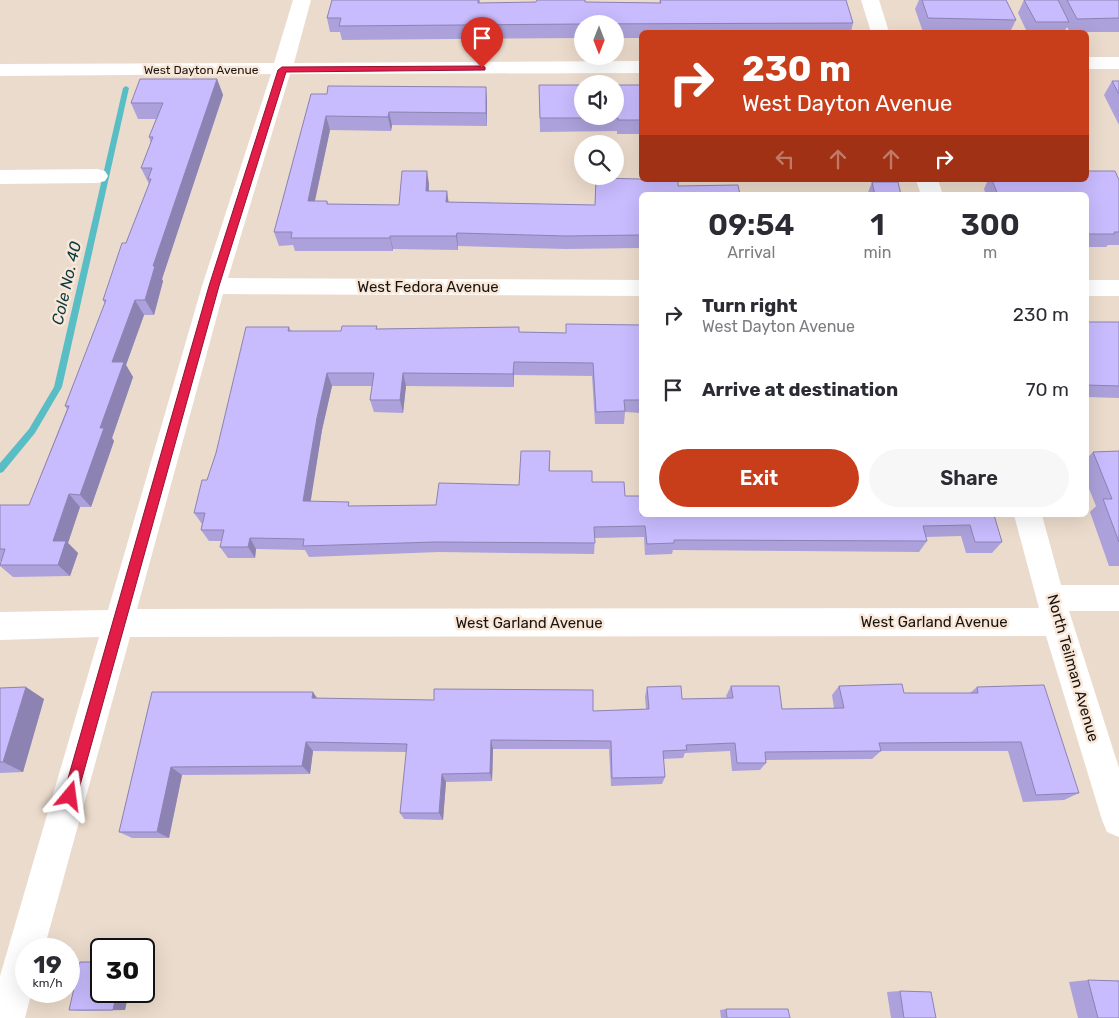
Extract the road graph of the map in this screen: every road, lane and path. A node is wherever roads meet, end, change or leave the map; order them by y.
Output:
1 (302, 0) edge
2 (870, 0) edge
3 (879, 30) edge
4 (1119, 62) edge
5 (1089, 63) edge
6 (639, 67) edge
7 (0, 70) edge
8 (282, 70) junction
9 (97, 176) dead end
10 (0, 177) edge
11 (214, 286) junction
12 (639, 288) edge
13 (1089, 288) edge
14 (1119, 288) edge
15 (1029, 517) edge
16 (1119, 598) edge
17 (1054, 610) junction
18 (120, 623) junction
19 (0, 626) edge
20 (1119, 820) edge
21 (29, 938) edge
22 (15, 987) edge
23 (6, 1018) edge

1 - 8 street
2 - 3 street
4 - 5 street
6 - 8 street, West Dayton Avenue
7 - 8 street, West Dayton Avenue
8 - 11 street
9 - 10 street
11 - 12 street, West Fedora Avenue
11 - 18 street
13 - 14 street
15 - 17 street, North Teilman Avenue
16 - 17 street, West Garland Avenue
17 - 18 street, West Garland Avenue
17 - 20 street, North Teilman Avenue
18 - 19 street, West Garland Avenue
18 - 21 street
22 - 23 street

